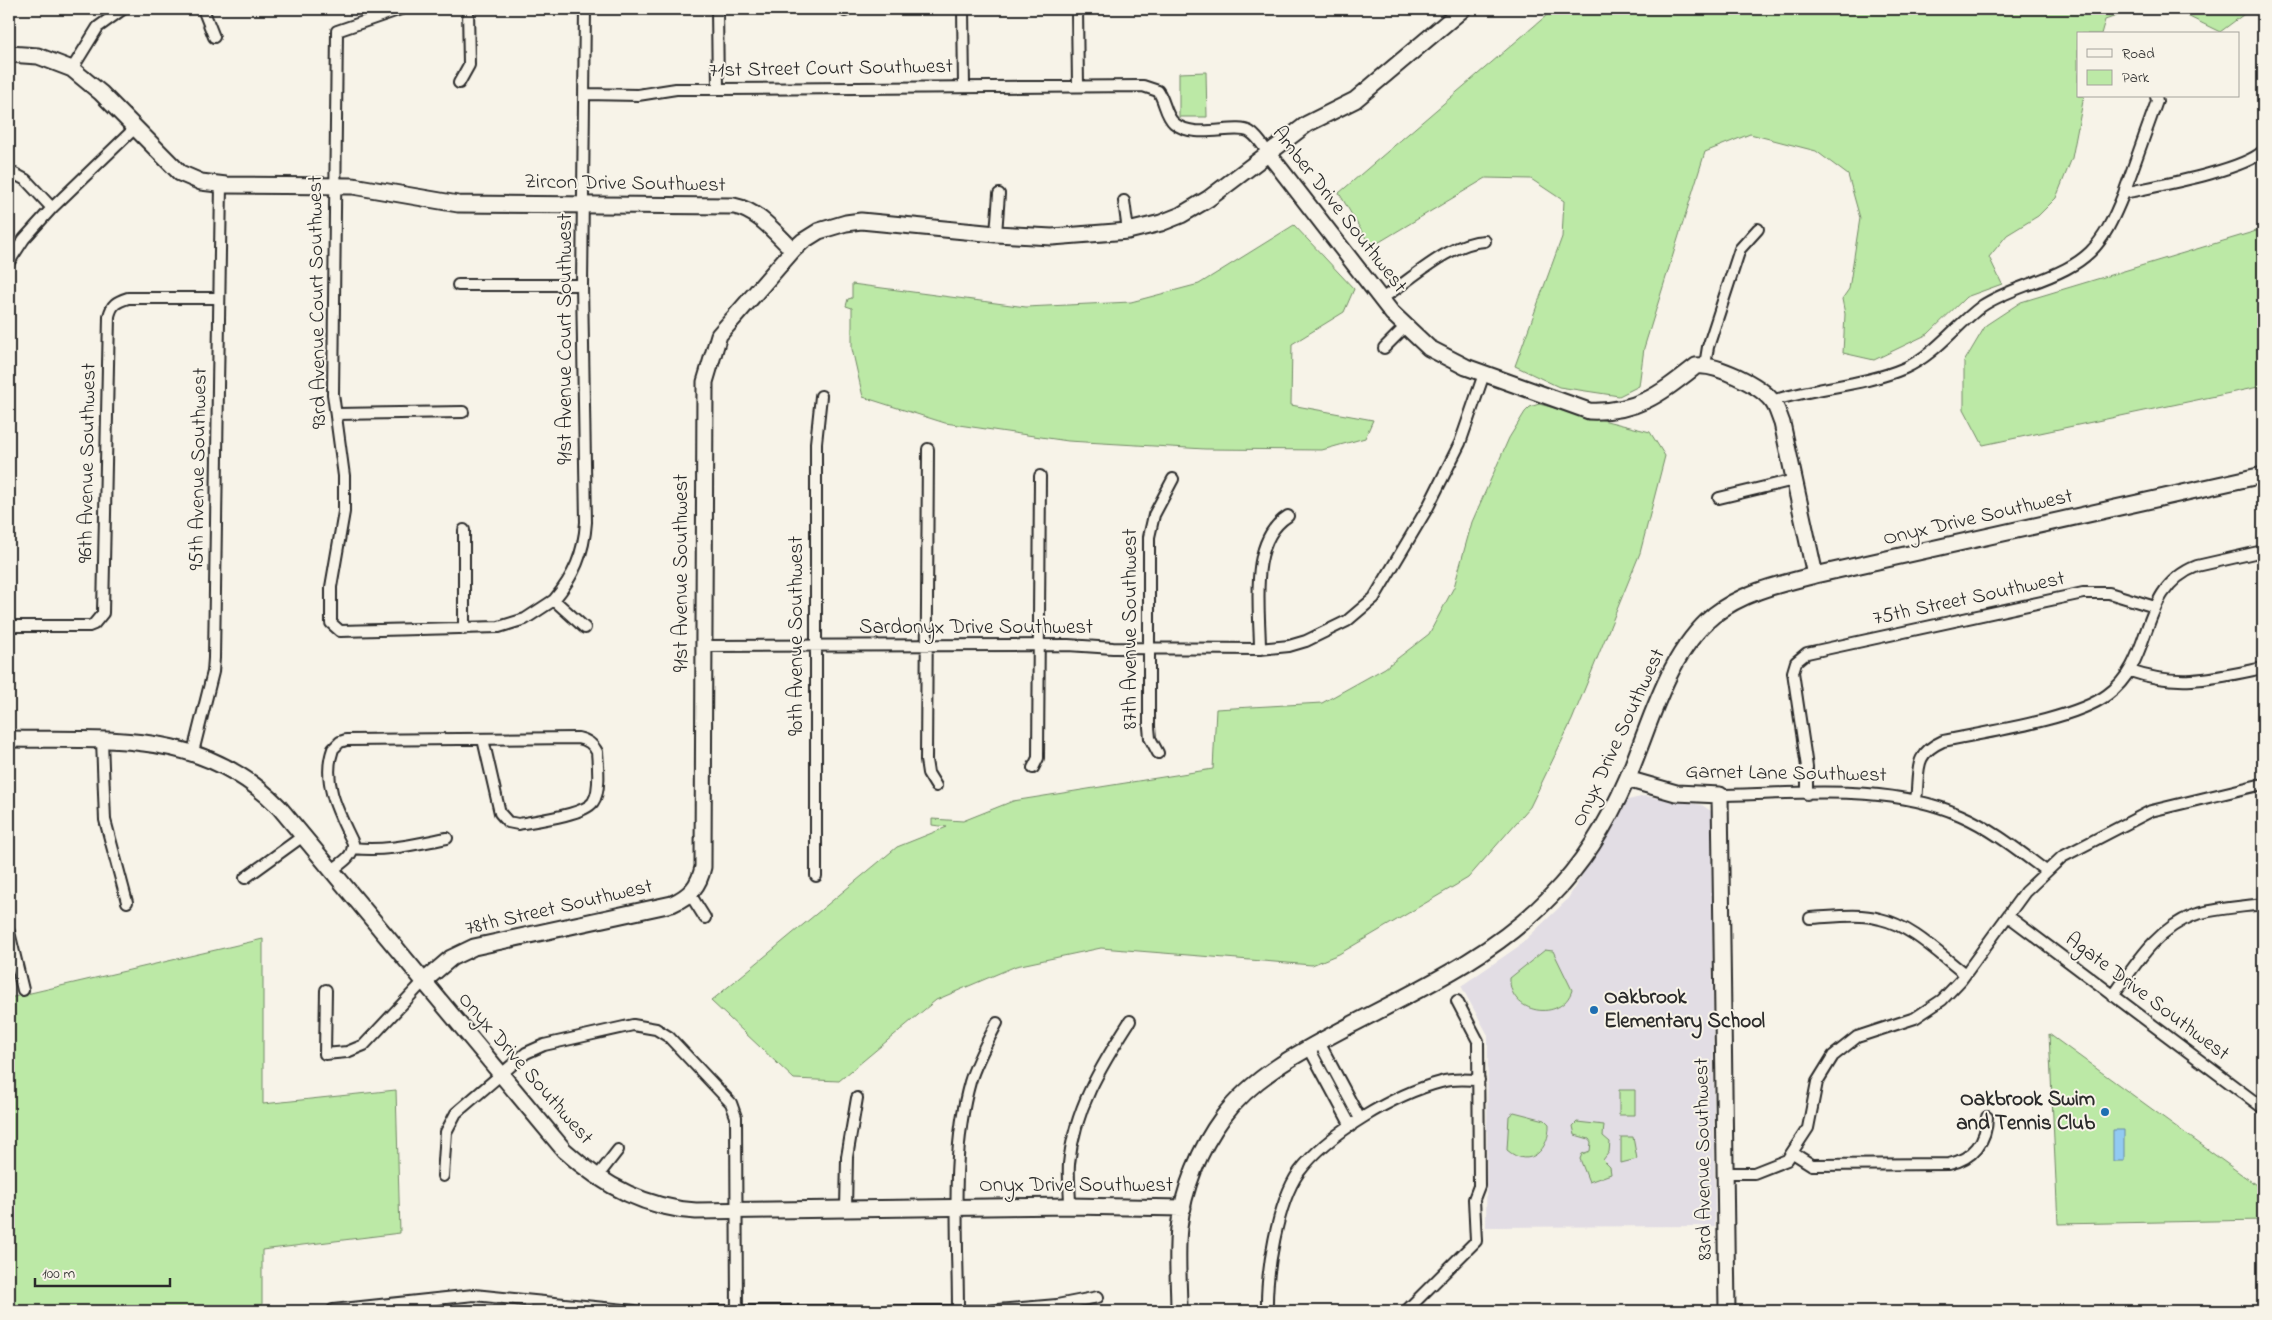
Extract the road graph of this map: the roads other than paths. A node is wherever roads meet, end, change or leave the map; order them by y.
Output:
1 (122, 9) edge
2 (203, 9) edge
3 (401, 9) edge
4 (468, 9) edge
5 (586, 9) edge
6 (717, 9) edge
7 (963, 9) edge
8 (1077, 9) edge
9 (1463, 9) edge
10 (214, 37) dead end
11 (9, 54) edge
12 (72, 69) junction
13 (459, 83) dead end
14 (1078, 85) junction
15 (964, 86) junction
16 (718, 89) junction
17 (585, 94) junction
18 (2156, 98) edge
19 (135, 128) junction
20 (2263, 151) edge
21 (1268, 153) junction
22 (9, 171) edge
23 (221, 184) junction
24 (335, 186) junction
25 (2124, 193) junction
26 (999, 194) dead end
27 (1124, 201) dead end
28 (584, 204) junction
29 (52, 208) junction
30 (1758, 229) dead end
31 (1128, 231) junction
32 (996, 234) junction
33 (1485, 241) dead end
34 (793, 250) junction
35 (9, 262) edge
36 (458, 285) dead end
37 (582, 285) junction
38 (218, 298) junction
39 (1381, 299) junction
40 (1405, 327) junction
41 (1384, 348) dead end
42 (1705, 365) junction
43 (1484, 374) junction
44 (821, 396) dead end
45 (1772, 401) junction
46 (463, 412) dead end
47 (336, 414) junction
48 (928, 448) dead end
49 (2263, 475) edge
50 (1040, 476) dead end
51 (1173, 479) dead end
52 (1794, 480) junction
53 (1719, 498) dead end
54 (1288, 516) dead end
55 (464, 530) dead end
56 (2263, 552) edge
57 (1815, 575) junction
58 (554, 600) junction
59 (2155, 607) junction
60 (9, 626) edge
61 (335, 628) joint
62 (585, 628) dead end
63 (464, 629) junction
64 (1038, 645) junction
65 (704, 646) junction
66 (816, 646) junction
67 (927, 646) junction
68 (1149, 649) junction
69 (1260, 649) junction
70 (2263, 668) edge
71 (2130, 671) junction
72 (9, 738) edge
73 (483, 739) junction
74 (102, 740) junction
75 (193, 752) junction
76 (1158, 753) dead end
77 (1033, 768) dead end
78 (1627, 779) junction
79 (2263, 784) edge
80 (936, 786) dead end
81 (1807, 794) junction
82 (1720, 795) junction
83 (1916, 800) junction
84 (303, 836) junction
85 (447, 838) dead end
86 (353, 848) junction
87 (2046, 870) junction
88 (331, 871) junction
89 (816, 876) dead end
90 (245, 878) dead end
91 (690, 894) junction
92 (127, 902) dead end
93 (2263, 907) edge
94 (2008, 916) junction
95 (705, 918) dead end
96 (1810, 918) dead end
97 (9, 932) edge
98 (1965, 974) junction
99 (423, 982) junction
100 (23, 990) dead end
101 (326, 990) dead end
102 (2113, 996) junction
103 (1457, 1001) dead end
104 (1130, 1021) dead end
105 (997, 1023) dead end
106 (1314, 1045) junction
107 (501, 1074) junction
108 (1479, 1080) junction
109 (857, 1098) dead end
110 (2263, 1108) edge
111 (1986, 1117) dead end
112 (1360, 1119) junction
113 (1351, 1126) junction
114 (618, 1150) dead end
115 (1793, 1153) junction
116 (1725, 1173) junction
117 (444, 1176) dead end
118 (598, 1177) junction
119 (1070, 1206) junction
120 (958, 1208) junction
121 (1183, 1208) junction
122 (846, 1209) junction
123 (736, 1210) junction
124 (1098, 1297) dead end
125 (333, 1310) dead end
126 (958, 1310) edge
127 (635, 1311) edge
128 (711, 1311) edge
129 (737, 1311) edge
130 (1179, 1311) edge
131 (1267, 1311) edge
132 (1406, 1311) edge
133 (1728, 1311) edge

1 - 12 street
2 - 10 street
3 - 24 street, 93rd Avenue Court Southwest
4 - 13 street
5 - 17 street, 91st Avenue Court Southwest
6 - 16 street
7 - 15 street
8 - 14 street
9 - 21 street
11 - 12 street, Zircon Drive Southwest
12 - 19 street, Zircon Drive Southwest
14 - 15 street, 71st Street Court Southwest
14 - 21 street, Amber Drive Southwest
15 - 16 street, 71st Street Court Southwest
16 - 17 street, 71st Street Court Southwest
17 - 28 street, 91st Avenue Court Southwest
18 - 25 street
19 - 23 street, Zircon Drive Southwest
19 - 29 street
20 - 25 street
21 - 31 street
21 - 39 street, Amber Drive Southwest
22 - 29 street
23 - 24 street, Zircon Drive Southwest
23 - 38 street, 95th Avenue Southwest
24 - 28 street, Zircon Drive Southwest
24 - 47 street, 93rd Avenue Court Southwest
25 - 45 street
26 - 32 street
27 - 31 street
28 - 34 street, Zircon Drive Southwest
28 - 37 street, 91st Avenue Court Southwest
29 - 35 street
30 - 42 street
31 - 32 street
32 - 34 street
33 - 39 street
34 - 65 street, 91st Avenue Southwest
36 - 37 street
37 - 58 street, 91st Avenue Court Southwest
38 - 60 street, 96th Avenue Southwest
38 - 75 street, 95th Avenue Southwest
39 - 40 street, Amber Drive Southwest
40 - 41 street, Amber Drive Southwest
40 - 43 street, Amber Drive Southwest
42 - 43 street, Amber Drive Southwest
42 - 45 street
43 - 69 street, Sardonyx Drive Southwest
44 - 66 street, 90th Avenue Southwest
45 - 52 street
46 - 47 street
47 - 61 street, 93rd Avenue Court Southwest
48 - 67 street
49 - 57 street, Onyx Drive Southwest
50 - 64 street
51 - 68 street, 87th Avenue Southwest
52 - 53 street
52 - 57 street
54 - 69 street
55 - 63 street
56 - 59 street
57 - 78 street, Onyx Drive Southwest
58 - 62 street
58 - 63 street, 91st Avenue Court Southwest
59 - 71 street
59 - 81 street, 75th Street Southwest
61 - 63 street, 91st Avenue Court Southwest
64 - 67 street, Sardonyx Drive Southwest
64 - 68 street, Sardonyx Drive Southwest
64 - 77 street
65 - 66 street, Sardonyx Drive Southwest
65 - 91 street, 91st Avenue Southwest
66 - 67 street, Sardonyx Drive Southwest
66 - 89 street, 90th Avenue Southwest
67 - 80 street
68 - 69 street, Sardonyx Drive Southwest
68 - 76 street, 87th Avenue Southwest
70 - 71 street
71 - 83 street
72 - 74 street, Onyx Drive Southwest
73 - 73 street
73 - 86 street
74 - 75 street, Onyx Drive Southwest
74 - 92 street
75 - 84 street, Onyx Drive Southwest
78 - 82 street, Garnet Lane Southwest
78 - 106 street, Onyx Drive Southwest
79 - 87 street
81 - 82 street, Garnet Lane Southwest
81 - 83 street, Garnet Lane Southwest
82 - 116 street, 83rd Avenue Southwest
83 - 87 street, Garnet Lane Southwest
84 - 88 street, Onyx Drive Southwest
84 - 90 street
85 - 86 street
86 - 88 street
87 - 94 street
88 - 99 street, Onyx Drive Southwest
91 - 95 street
91 - 99 street, 78th Street Southwest
93 - 102 street
94 - 98 street
94 - 102 street, Agate Drive Southwest
96 - 98 street
97 - 100 street
98 - 115 street
99 - 101 street, 78th Street Southwest
99 - 107 street, Onyx Drive Southwest
102 - 110 street, Agate Drive Southwest
103 - 108 street
104 - 119 street
105 - 120 street
106 - 112 street
106 - 113 street
106 - 121 street, Onyx Drive Southwest
107 - 117 street
107 - 118 street, Onyx Drive Southwest
107 - 123 street
108 - 112 street
108 - 132 street
109 - 122 street
111 - 115 street
112 - 113 street
113 - 131 street
114 - 118 street
115 - 116 street
116 - 133 street, 83rd Avenue Southwest
118 - 123 street, Onyx Drive Southwest
119 - 120 street, Onyx Drive Southwest
119 - 121 street, Onyx Drive Southwest
120 - 122 street, Onyx Drive Southwest
120 - 126 street
121 - 130 street
122 - 123 street, Onyx Drive Southwest
123 - 129 street
124 - 126 street
125 - 127 street
126 - 129 street
128 - 129 street

